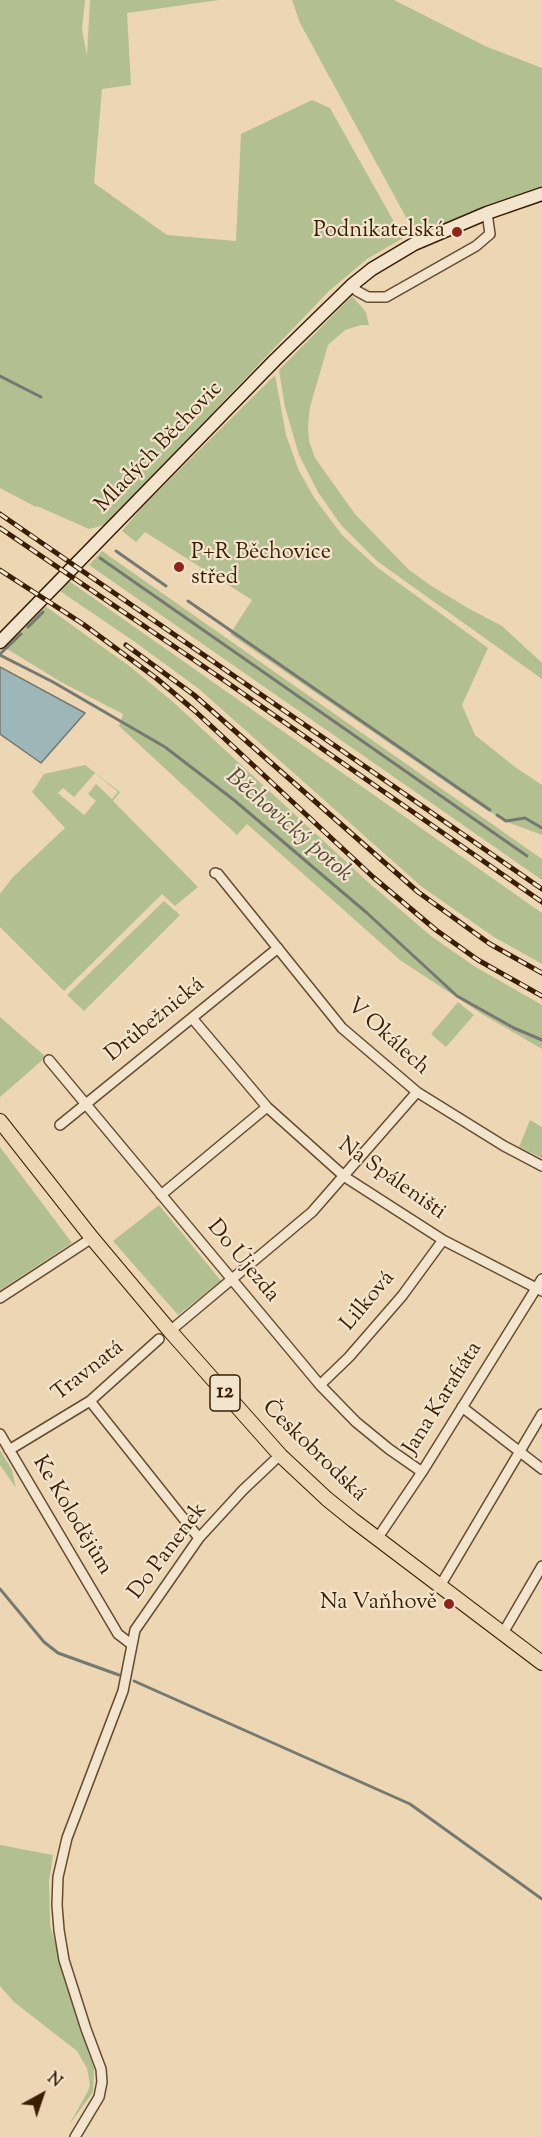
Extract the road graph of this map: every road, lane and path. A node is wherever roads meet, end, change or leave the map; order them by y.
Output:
1 (542, 194) edge
2 (487, 213) junction
3 (352, 285) junction
4 (0, 642) edge
5 (217, 873) dead end
6 (278, 948) junction
7 (192, 1018) junction
8 (50, 1060) dead end
9 (417, 1092) junction
10 (87, 1103) junction
11 (267, 1107) junction
12 (0, 1120) edge
13 (60, 1125) dead end
14 (542, 1166) edge
15 (345, 1177) junction
16 (161, 1195) junction
17 (92, 1238) junction
18 (443, 1240) junction
19 (542, 1279) edge
20 (231, 1280) junction
21 (539, 1290) edge
22 (0, 1298) edge
23 (164, 1335) junction
24 (320, 1385) junction
25 (90, 1401) junction
26 (462, 1407) junction
27 (542, 1414) edge
28 (0, 1434) edge
29 (9, 1450) junction
30 (520, 1452) junction
31 (280, 1455) junction
32 (542, 1469) edge
33 (422, 1472) junction
34 (199, 1538) junction
35 (377, 1539) junction
36 (542, 1566) edge
37 (440, 1586) junction
38 (503, 1633) junction
39 (131, 1644) junction
40 (542, 1663) edge
41 (75, 2137) edge

1 - 2 street, Mladých Běchovic
2 - 3 street, Mladých Běchovic
2 - 3 street
3 - 4 street, Mladých Běchovic
5 - 6 street, V Okálech
6 - 7 street, Drůbežnická
6 - 9 street, V Okálech
7 - 10 street, Drůbežnická
7 - 11 street, Na Spáleništi
8 - 10 street, Do Újezda
9 - 14 street, V Okálech
9 - 15 street, Travnatá
10 - 13 street, Drůbežnická
10 - 16 street, Do Újezda
11 - 15 street, Na Spáleništi
11 - 16 street
12 - 17 main road, Českobrodská / 12
15 - 18 street, Na Spáleništi
15 - 20 street, Travnatá
16 - 20 street, Do Újezda
17 - 22 street
17 - 23 main road, Českobrodská / 12
18 - 21 street, Na Spáleništi
18 - 24 street, Lilková
19 - 21 street, Jana Karafiáta
20 - 23 street, Travnatá
20 - 24 street, Do Újezda
21 - 26 street, Jana Karafiáta
23 - 25 street, Travnatá
23 - 31 main road, Českobrodská / 12
24 - 33 street, Do Újezda
25 - 29 street, Travnatá
25 - 34 street
26 - 30 street
26 - 33 street, Jana Karafiáta
27 - 30 street
28 - 29 street, Ke Kolodějům
29 - 39 street, Ke Kolodějům
30 - 32 street
30 - 37 street
31 - 34 street, Do Panenek
31 - 35 main road, Českobrodská / 12
33 - 35 street, Jana Karafiáta
34 - 39 street, Do Panenek
35 - 37 main road, Českobrodská / 12
36 - 38 street
37 - 38 main road, Českobrodská / 12
38 - 40 main road, Českobrodská / 12
39 - 41 street, Do Panenek

